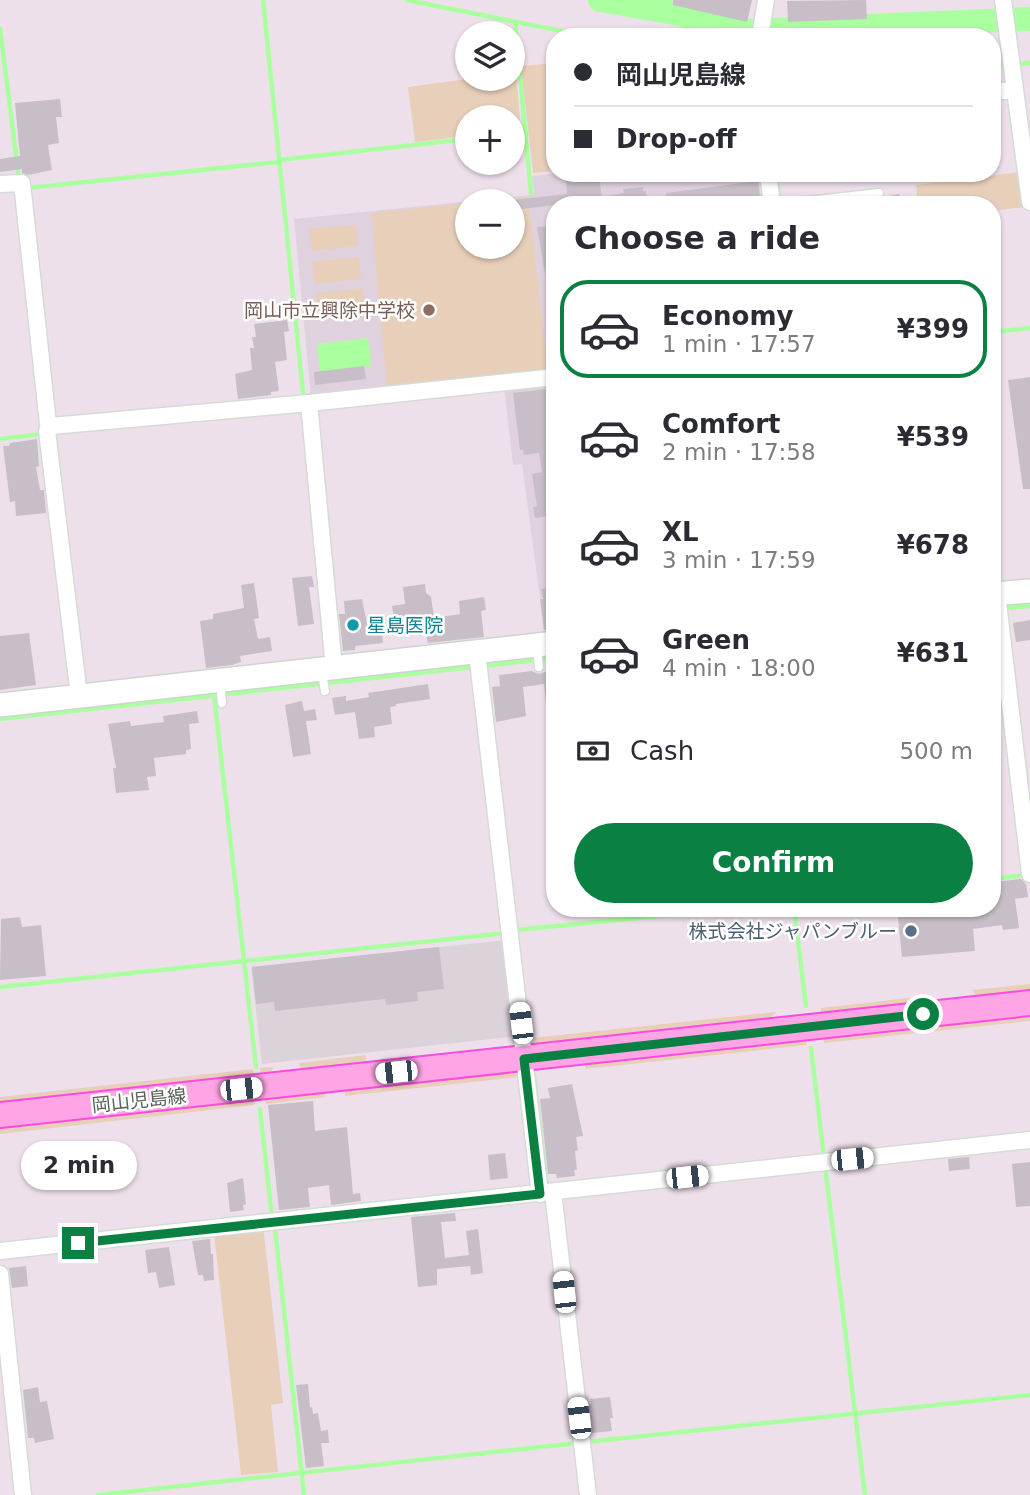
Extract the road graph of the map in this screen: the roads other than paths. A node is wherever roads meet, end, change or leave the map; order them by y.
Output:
1 (766, 0) edge
2 (1005, 13) edge
3 (761, 28) edge
4 (1015, 90) junction
5 (1001, 91) edge
6 (0, 184) edge
7 (879, 193) dead end
8 (851, 196) edge
9 (1030, 202) edge
10 (546, 378) edge
11 (309, 403) junction
12 (51, 426) junction
13 (1030, 591) edge
14 (1001, 601) edge
15 (1001, 635) edge
16 (541, 655) edge
17 (478, 661) junction
18 (326, 679) junction
19 (79, 696) junction
20 (0, 705) edge
21 (1030, 874) edge
22 (1030, 1003) edge
23 (524, 1059) junction
24 (0, 1115) edge
25 (1030, 1139) edge
26 (546, 1193) junction
27 (0, 1251) edge
28 (0, 1274) edge
29 (23, 1495) edge
30 (589, 1495) edge

1 - 3 street
2 - 4 street
4 - 5 street
4 - 9 street
6 - 12 street
7 - 8 lane
10 - 11 street
11 - 12 street
11 - 18 street
12 - 19 street
13 - 14 street
15 - 21 street
16 - 17 street
17 - 18 street
17 - 23 street
18 - 19 street
19 - 20 street
22 - 23 main road, 岡山児島線
23 - 24 main road, 岡山児島線
23 - 26 street
25 - 26 street
26 - 27 street
26 - 30 street
28 - 29 street

